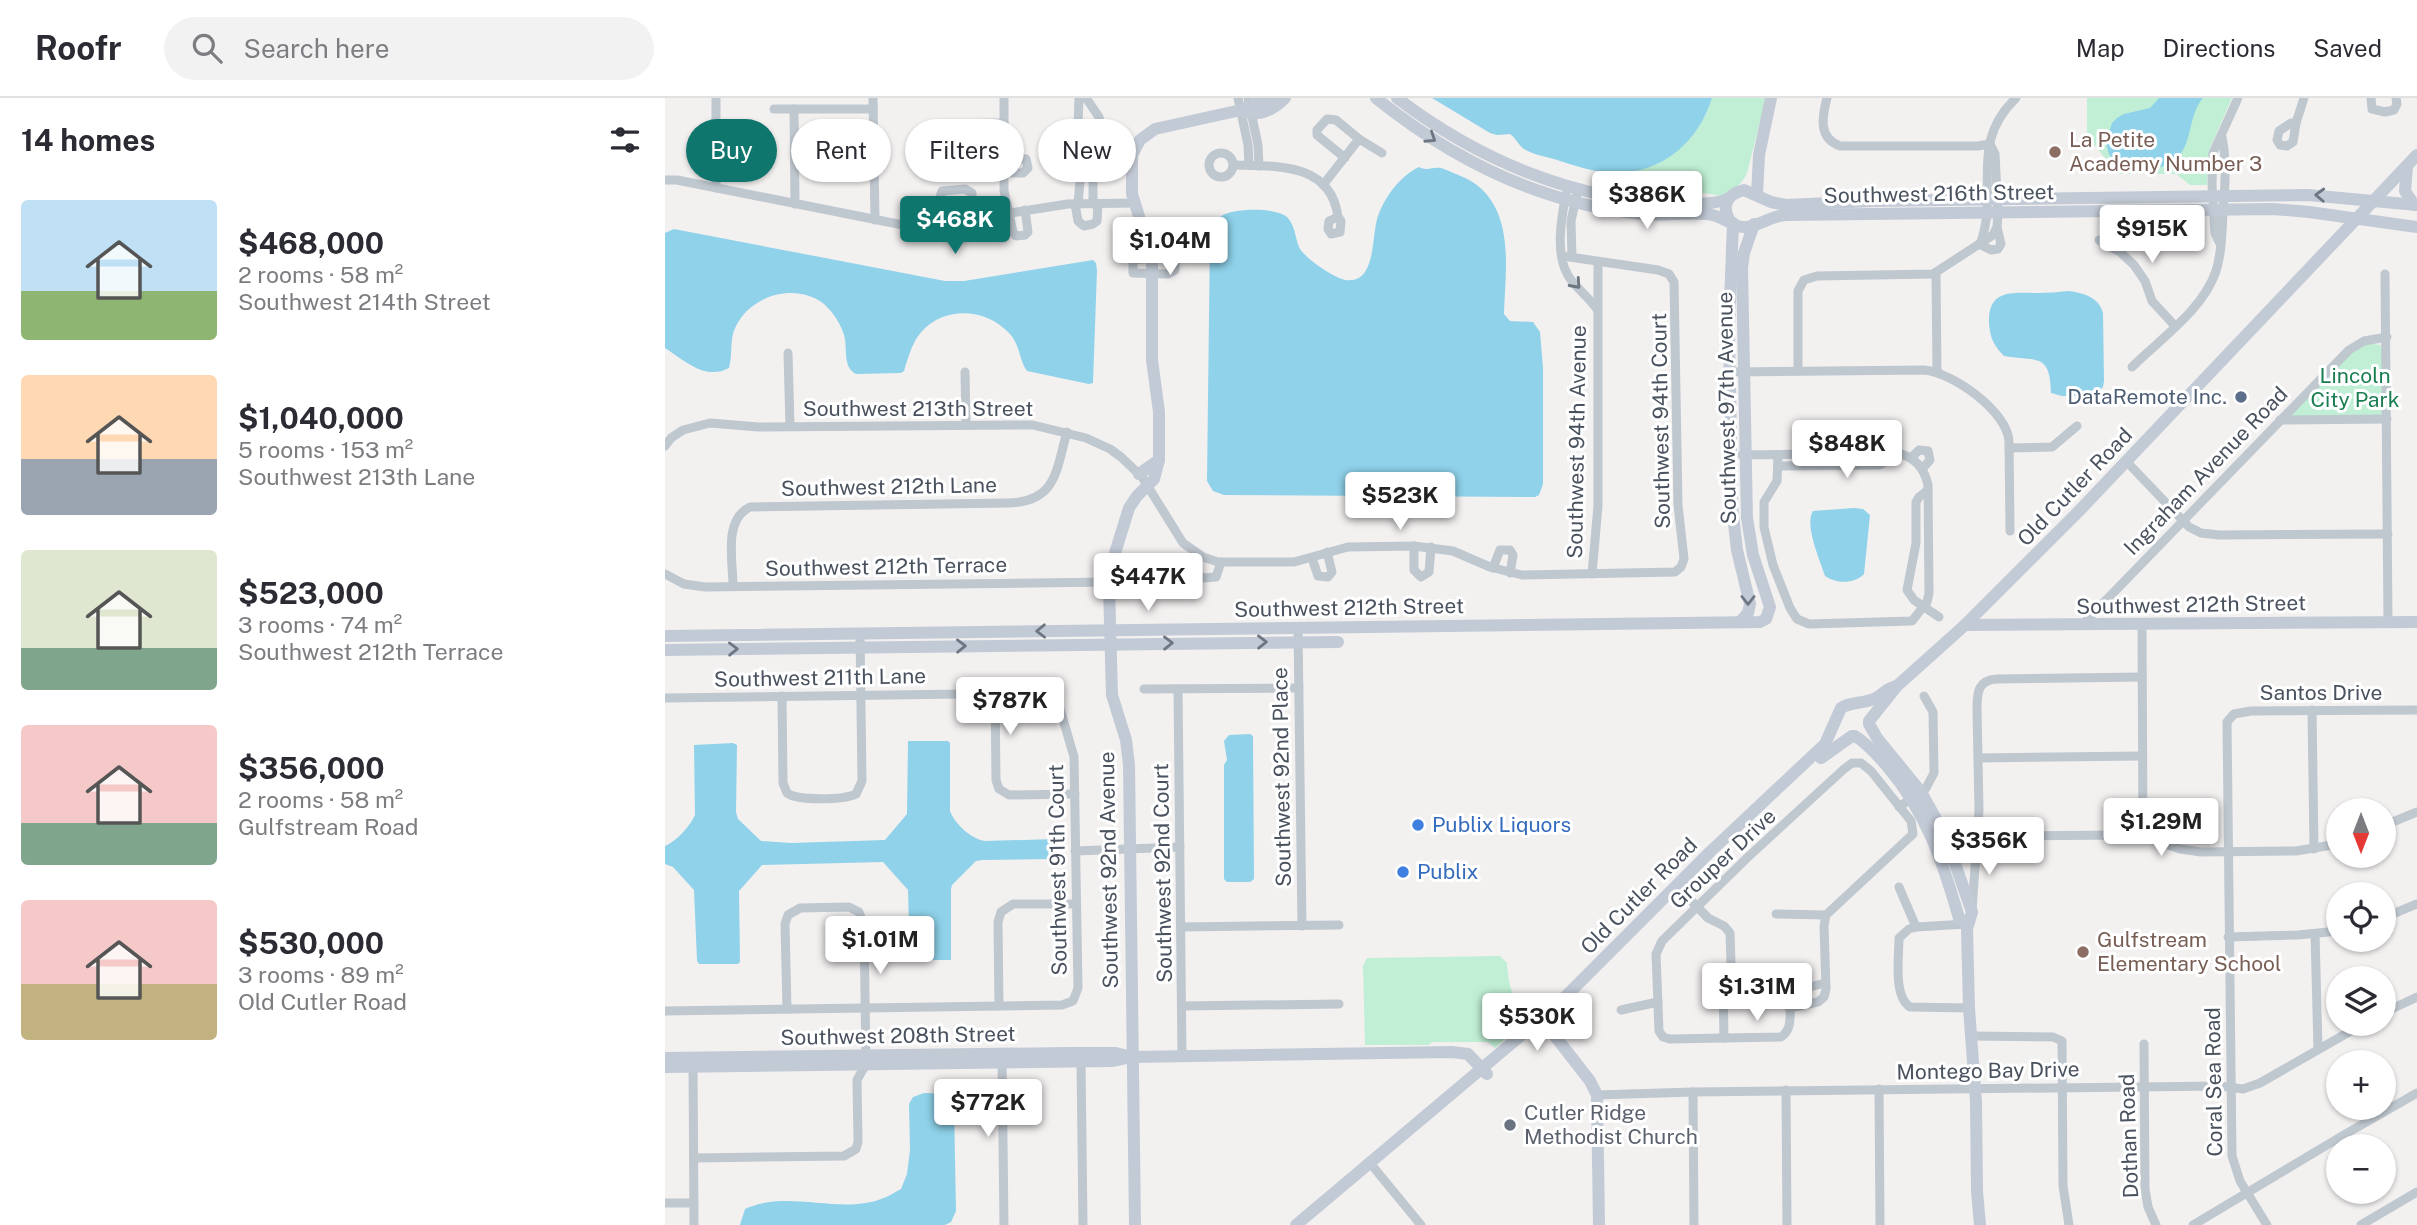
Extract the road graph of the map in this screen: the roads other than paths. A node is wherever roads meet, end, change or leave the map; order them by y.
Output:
1 (716, 98) edge
2 (873, 98) edge
3 (1004, 98) edge
4 (1079, 98) edge
5 (1086, 98) edge
6 (1271, 98) edge
7 (1285, 98) edge
8 (1376, 98) edge
9 (1397, 98) edge
10 (1771, 98) edge
11 (1826, 98) edge
12 (2016, 98) edge
13 (2238, 98) edge
14 (2304, 98) edge
15 (2371, 98) edge
16 (2396, 98) edge
17 (1246, 105) edge
18 (774, 110) dead end
19 (794, 110) junction
20 (873, 110) junction
21 (1004, 119) edge
22 (2296, 123) dead end
23 (1359, 139) junction
24 (1990, 144) junction
25 (1381, 153) dead end
26 (1759, 155) junction
27 (2417, 155) edge
28 (1345, 158) junction
29 (1234, 165) dead end
30 (1254, 166) junction
31 (2407, 166) junction
32 (665, 180) edge
33 (1004, 182) edge
34 (1323, 185) junction
35 (1573, 187) junction
36 (716, 188) junction
37 (1734, 195) junction
38 (1758, 196) junction
39 (2218, 196) junction
40 (1992, 199) junction
41 (1570, 201) junction
42 (2374, 201) junction
43 (1134, 203) junction
44 (795, 204) junction
45 (1077, 204) junction
46 (1096, 204) junction
47 (2416, 205) edge
48 (1025, 210) junction
49 (2219, 210) junction
50 (1009, 213) junction
51 (1992, 213) junction
52 (2326, 214) junction
53 (929, 217) dead end
54 (943, 217) junction
55 (967, 217) junction
56 (1338, 217) dead end
57 (2357, 218) junction
58 (875, 219) junction
59 (1731, 222) junction
60 (1755, 224) junction
61 (908, 226) dead end
62 (1997, 227) junction
63 (2417, 227) edge
64 (2099, 240) dead end
65 (2336, 241) junction
66 (1980, 243) junction
67 (1151, 252) junction
68 (1567, 256) junction
69 (1598, 262) junction
70 (1936, 273) junction
71 (1153, 274) junction
72 (2385, 274) dead end
73 (1597, 309) junction
74 (2175, 326) junction
75 (2386, 337) junction
76 (788, 353) dead end
77 (2132, 368) dead end
78 (1798, 371) junction
79 (965, 372) dead end
80 (1730, 372) junction
81 (1744, 372) junction
82 (1937, 372) junction
83 (2387, 419) junction
84 (2280, 420) junction
85 (966, 424) junction
86 (790, 426) junction
87 (2077, 426) dead end
88 (1067, 432) junction
89 (667, 438) edge
90 (2009, 448) junction
91 (1888, 453) junction
92 (1731, 455) junction
93 (1745, 455) junction
94 (1778, 455) junction
95 (1159, 460) junction
96 (2127, 462) junction
97 (1778, 466) junction
98 (1139, 474) junction
99 (1149, 486) junction
100 (1928, 491) junction
101 (2183, 520) junction
102 (2010, 531) dead end
103 (2388, 534) junction
104 (1415, 546) junction
105 (1431, 547) junction
106 (1327, 552) junction
107 (1196, 553) junction
108 (1312, 558) junction
109 (1221, 562) junction
110 (1493, 568) junction
111 (1510, 573) junction
112 (665, 575) edge
113 (1593, 575) junction
114 (1110, 582) junction
115 (733, 586) junction
116 (1924, 606) junction
117 (1939, 617) dead end
118 (1740, 622) junction
119 (2388, 622) junction
120 (2417, 622) edge
121 (2142, 624) junction
122 (1965, 625) junction
123 (2082, 625) junction
124 (1298, 628) junction
125 (1109, 631) junction
126 (665, 636) edge
127 (860, 640) junction
128 (1299, 642) junction
129 (1338, 642) dead end
130 (1110, 644) junction
131 (665, 650) edge
132 (2142, 677) junction
133 (1897, 686) junction
134 (1299, 688) junction
135 (1144, 689) dead end
136 (1178, 689) junction
137 (995, 694) junction
138 (861, 695) junction
139 (782, 696) junction
140 (1924, 696) dead end
141 (665, 698) edge
142 (1057, 699) joint
143 (1853, 704) junction
144 (2312, 710) junction
145 (2417, 710) edge
146 (1836, 720) junction
147 (2228, 720) joint
148 (1869, 722) junction
149 (1854, 736) junction
150 (2142, 756) junction
151 (1978, 758) junction
152 (1075, 793) junction
153 (1916, 795) junction
154 (1899, 807) junction
155 (2417, 812) edge
156 (2396, 821) edge
157 (1976, 836) junction
158 (2143, 836) junction
159 (1949, 842) junction
160 (2326, 846) edge
161 (1180, 847) junction
162 (1129, 849) junction
163 (2314, 849) junction
164 (1075, 851) junction
165 (2227, 852) junction
166 (1940, 855) junction
167 (1899, 887) dead end
168 (1679, 888) junction
169 (1076, 904) junction
170 (2417, 904) edge
171 (1697, 906) junction
172 (2396, 913) edge
173 (1776, 914) dead end
174 (1826, 915) junction
175 (1969, 918) junction
176 (1339, 925) dead end
177 (1302, 926) junction
178 (1181, 927) junction
179 (1916, 928) junction
180 (2326, 933) edge
181 (2315, 934) junction
182 (2228, 937) junction
183 (1825, 983) junction
184 (2417, 997) edge
185 (1658, 1002) junction
186 (1339, 1004) dead end
187 (999, 1006) junction
188 (1182, 1006) junction
189 (1969, 1007) junction
190 (2396, 1007) edge
191 (865, 1008) junction
192 (787, 1009) junction
193 (1790, 1009) junction
194 (1621, 1010) dead end
195 (665, 1011) edge
196 (1543, 1021) junction
197 (1972, 1036) junction
198 (2341, 1036) edge
199 (1724, 1038) junction
200 (2144, 1044) dead end
201 (2318, 1049) junction
202 (1182, 1056) junction
203 (1132, 1057) junction
204 (665, 1058) edge
205 (1002, 1058) junction
206 (866, 1060) junction
207 (693, 1062) junction
208 (1081, 1062) junction
209 (848, 1064) junction
210 (665, 1067) edge
211 (1484, 1071) junction
212 (857, 1080) junction
213 (2144, 1087) junction
214 (1975, 1088) junction
215 (2063, 1088) junction
216 (2231, 1088) junction
217 (1879, 1089) junction
218 (1786, 1090) junction
219 (1693, 1092) junction
220 (2417, 1093) edge
221 (1597, 1095) junction
222 (694, 1158) junction
223 (1371, 1165) junction
224 (2417, 1192) edge
225 (2247, 1193) junction
226 (665, 1203) edge
227 (694, 1203) junction
228 (1306, 1222) edge
229 (694, 1225) edge
230 (1004, 1225) edge
231 (1083, 1225) edge
232 (1135, 1225) edge
233 (1421, 1225) edge
234 (1599, 1225) edge
235 (1694, 1225) edge
236 (1787, 1225) edge
237 (1880, 1225) edge
238 (1980, 1225) edge
239 (2069, 1225) edge
240 (2156, 1225) edge
241 (2193, 1225) edge
242 (2266, 1225) edge
243 (2361, 1225) edge

1 - 36 street
2 - 20 street
3 - 21 street
4 - 5 street
6 - 17 street, Southwest 92nd Avenue
7 - 17 street, Southwest 92nd Avenue
8 -> 41 street
9 - 35 street
10 - 26 street
11 - 24 street
12 - 24 street
13 - 39 street
14 - 22 street
15 - 16 street
17 - 30 street
17 - 43 street, Southwest 92nd Avenue
18 - 19 street
19 - 20 street
19 - 44 street
20 - 58 street
23 - 25 street
23 - 28 street
23 - 28 street
24 - 40 street
26 - 37 street
26 - 38 street
27 - 31 street, Old Cutler Road
28 - 34 street
29 - 30 street
30 - 34 street
31 - 42 street, Old Cutler Road
31 - 47 street
32 - 36 street
33 - 50 street
34 - 56 street
35 - 37 street
35 - 41 street, Southwest 94th Avenue
36 - 44 street
37 - 38 street
37 - 59 street
38 - 40 street, Southwest 216th Street
38 - 60 street
39 - 40 street, Southwest 216th Street
42 -> 39 street, Southwest 216th Street
39 - 49 street
40 - 51 street
41 - 59 street
41 - 68 street, Southwest 94th Avenue
42 - 47 street, Southwest 216th Street
42 - 57 street, Old Cutler Road
43 - 46 street
43 - 67 street, Southwest 92nd Avenue
44 - 58 street
45 - 46 street
45 - 46 street
45 - 46 street
45 - 48 street
48 - 50 street
48 - 50 street
49 - 51 street, Southwest 216th Street
49 - 52 street, Southwest 216th Street
49 - 74 street
50 - 55 street
51 - 60 street, Southwest 216th Street
51 - 62 street
51 - 66 street
52 - 57 street, Southwest 216th Street
52 - 65 street
53 - 54 street
54 - 55 street
54 - 55 street
54 - 55 street
57 - 63 street, Southwest 216th Street
57 - 65 street, Old Cutler Road
58 - 61 street
59 - 60 street
59 - 80 street, Southwest 97th Avenue
60 - 81 street, Southwest 97th Avenue
62 - 66 street
62 - 66 street
64 - 74 street
65 - 96 street, Old Cutler Road
66 - 70 street
67 - 71 street, Southwest 92nd Avenue
67 - 71 street
67 - 71 street
68 - 69 street
68 -> 73 street, Southwest 94th Avenue
69 - 73 street, Southwest 94th Avenue
69 - 113 street, Southwest 94th Court
70 - 78 street
70 - 82 street
71 - 95 street, Southwest 92nd Avenue
72 - 75 street
73 - 113 street, Southwest 94th Avenue
74 - 77 street
75 - 83 street
75 - 84 street, Ingraham Avenue Road
76 - 86 street
78 - 81 street
78 - 82 street
79 - 85 street
80 - 81 street
80 - 92 street, Southwest 97th Avenue
81 - 93 street, Southwest 97th Avenue
82 - 90 street
83 - 84 street
83 - 103 street
84 - 101 street, Ingraham Avenue Road
85 - 86 street, Southwest 213th Street
85 - 88 street, Southwest 213th Street
86 - 89 street, Southwest 213th Street
87 - 90 street
88 - 98 street, Southwest 213th Street
88 - 115 street, Southwest 212th Lane
90 - 102 street
91 - 94 street
91 - 97 street
91 - 100 street
92 - 93 street
92 -> 118 street, Southwest 97th Avenue
93 - 94 street
93 - 118 street, Southwest 97th Avenue
94 - 97 street, Southwest 97th Avenue
95 - 98 street
95 - 99 street, Southwest 92nd Avenue
96 - 101 street
96 - 122 street, Old Cutler Road
97 - 116 street, Southwest 97th Avenue
98 - 99 street, Southwest 213th Street
99 - 107 street
99 - 114 street, Southwest 92nd Avenue
100 - 116 street
100 - 116 street
101 - 103 street
101 - 123 street, Ingraham Avenue Road
103 - 119 street
104 - 105 street
104 - 105 street
104 - 106 street
105 - 110 street
106 - 108 street
106 - 108 street
107 - 109 street
107 - 109 street
108 - 109 street
110 - 111 street
110 - 111 street
111 - 113 street
112 - 115 street, Southwest 212th Terrace
114 - 115 street, Southwest 212th Terrace
114 - 125 street, Southwest 92nd Avenue
116 - 117 street
118 - 124 street, Southwest 212th Street
119 - 120 street, Southwest 212th Street
119 - 121 street, Southwest 212th Street
121 - 123 street, Southwest 212th Street
121 - 132 street
122 - 123 street, Southwest 212th Street
122 - 133 street, Old Cutler Road
124 - 125 street, Southwest 212th Street
124 - 128 street, Southwest 92nd Place
125 -> 127 street, Southwest 212th Street
125 - 130 street, Southwest 92nd Avenue
126 - 127 street, Southwest 212th Street
127 -> 130 street, Southwest 212th Street
131 -> 127 street, Southwest 212th Street
127 - 138 street
128 - 129 street, Southwest 212th Street
130 -> 128 street, Southwest 212th Street
128 - 134 street, Southwest 92nd Place
130 - 162 street, Southwest 92nd Avenue
132 - 150 street
132 - 151 street
133 - 143 street, Old Cutler Road
133 - 148 street, Old Cutler Road
134 - 136 street
134 - 177 street, Southwest 92nd Place
135 - 136 street
136 - 161 street, Southwest 92nd Court
137 - 138 street, Southwest 211th Lane
137 - 142 street, Southwest 211th Lane
137 - 152 street
138 - 139 street, Southwest 211th Lane
138 - 139 street
139 - 141 street, Southwest 211th Lane
140 - 153 street
142 - 152 street, Southwest 91th Court
143 - 146 street
143 - 148 street
144 - 145 street, Santos Drive
144 - 147 street, Santos Drive
144 - 163 street
146 - 149 street
146 - 168 street, Old Cutler Road
147 - 165 street, Coral Sea Road
148 - 149 street
148 - 153 street
149 - 153 street
149 - 168 street, Old Cutler Road
150 - 151 street
150 - 158 street
151 - 157 street
152 - 164 street, Southwest 91th Court
153 - 154 street
153 - 159 street
153 - 166 street
154 - 171 street, Grouper Drive
154 - 174 street
155 - 156 street
157 - 158 street
157 - 159 street
157 - 175 street
158 - 165 street
159 - 166 street
159 - 175 street
160 - 163 street
161 - 162 street
161 - 178 street, Southwest 92nd Court
162 - 164 street
162 - 203 street, Southwest 92nd Avenue
163 - 165 street
164 - 169 street, Southwest 91th Court
165 - 182 street, Coral Sea Road
166 - 175 street
167 - 179 street
168 - 171 street
168 - 196 street, Old Cutler Road
169 - 187 street, Southwest 91th Court
169 - 187 street
170 - 172 street
171 - 185 street, Grouper Drive
171 - 199 street
173 - 174 street
174 - 183 street
175 - 179 street
175 - 189 street
176 - 177 street
177 - 178 street
178 - 188 street, Southwest 92nd Court
179 - 189 street
180 - 181 street
181 - 182 street
181 - 201 street
182 - 216 street, Coral Sea Road
183 - 193 street
183 - 193 street
184 - 190 street
185 - 194 street
185 - 199 street, Grouper Drive
186 - 188 street
187 - 191 street
188 - 202 street, Southwest 92nd Court
189 - 197 street
191 - 192 street
191 - 192 street
191 - 206 street
192 - 195 street
193 - 199 street
196 - 211 street, Old Cutler Road
196 - 221 street
197 - 214 street
197 - 215 street
198 - 201 street, Montego Bay Drive
200 - 213 street, Dothan Road
201 - 216 street, Montego Bay Drive
202 - 203 street, Southwest 208th Street
202 - 211 street, Southwest 208th Street
203 - 205 street, Southwest 208th Street
203 - 208 street, Southwest 208th Street
203 - 232 street, Southwest 92nd Avenue
204 - 207 street, Southwest 208th Street
205 - 206 street, Southwest 208th Street
205 - 208 street, Southwest 208th Street
205 - 230 street
206 - 207 street, Southwest 208th Street
206 - 209 street, Southwest 208th Street
206 - 212 street
207 - 209 street, Southwest 208th Street
207 - 210 street, Southwest 208th Street
207 - 222 street
208 - 231 street
209 - 212 street
211 - 223 street, Old Cutler Road
212 - 222 street
213 - 215 street, Montego Bay Drive
213 - 216 street, Montego Bay Drive
213 - 240 street, Dothan Road
214 - 215 street, Montego Bay Drive
214 - 217 street, Montego Bay Drive
214 - 238 street
215 - 239 street
216 - 225 street, Coral Sea Road
217 - 218 street, Montego Bay Drive
217 - 237 street
218 - 219 street, Montego Bay Drive
218 - 236 street
219 - 221 street, Montego Bay Drive
219 - 235 street
220 - 225 street
221 - 234 street
222 - 227 street
223 - 228 street, Old Cutler Road
223 - 233 street
224 - 243 street
225 - 241 street
225 - 242 street, Coral Sea Road
226 - 227 street
227 - 229 street

